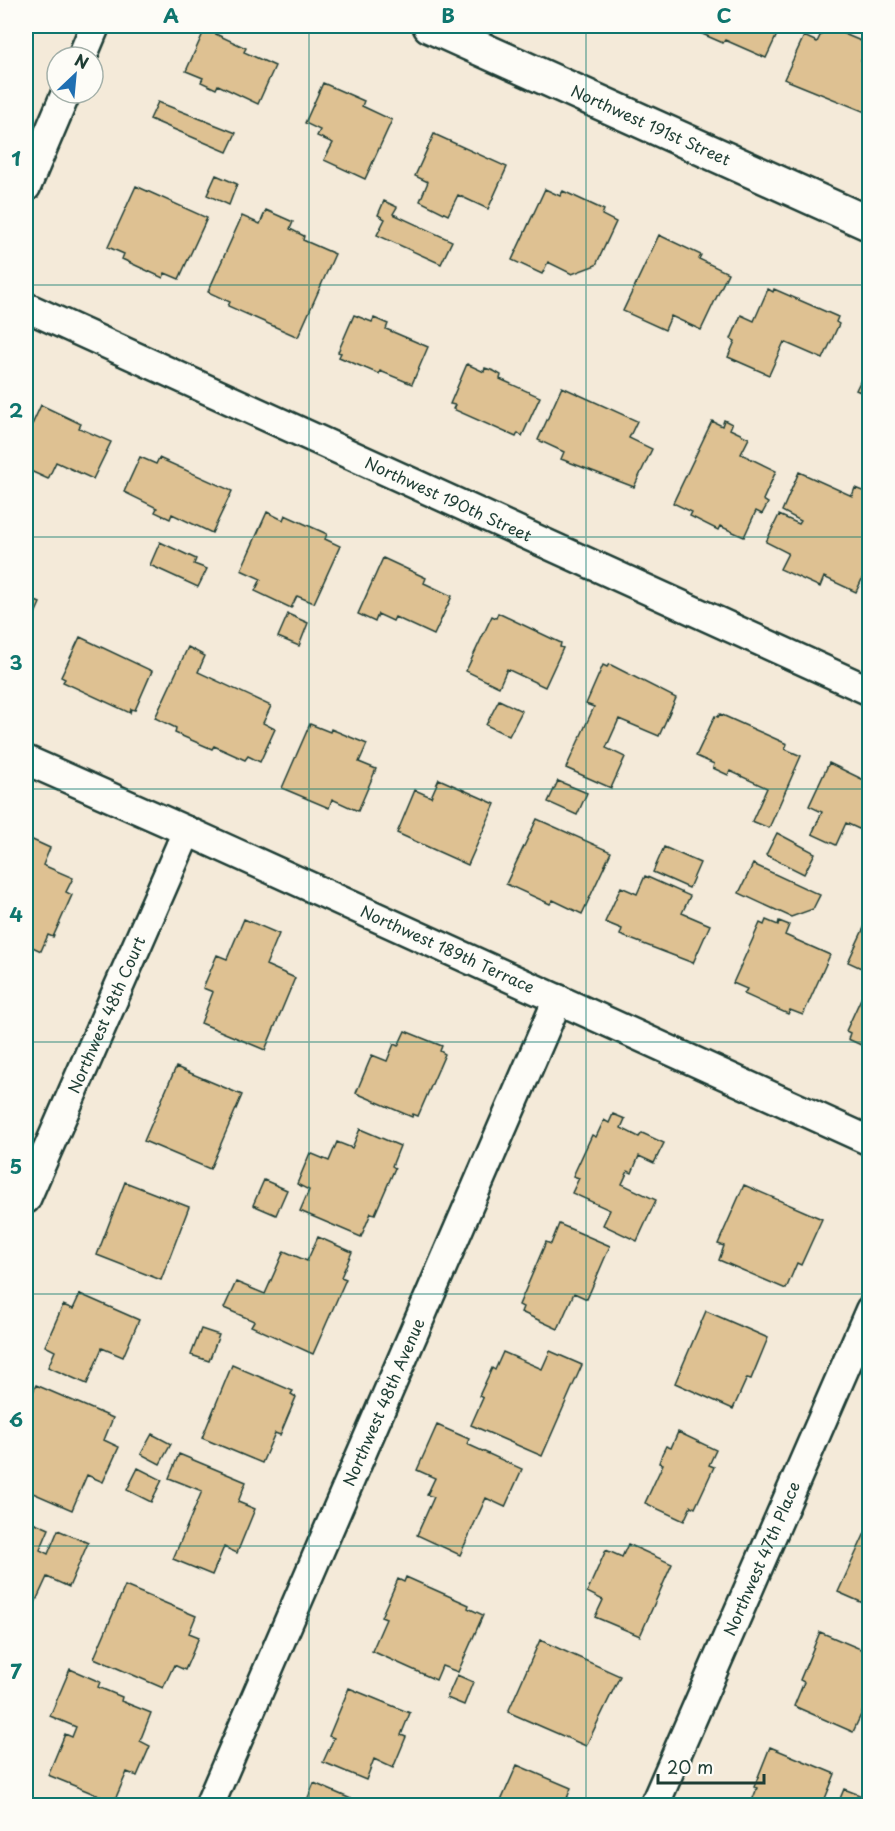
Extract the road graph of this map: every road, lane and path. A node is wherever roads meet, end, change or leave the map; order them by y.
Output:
1 (95, 26) edge
2 (430, 26) edge
3 (87, 45) edge
4 (61, 105) edge
5 (26, 187) edge
6 (870, 224) edge
7 (26, 307) edge
8 (870, 691) edge
9 (26, 760) edge
10 (187, 831) junction
11 (558, 999) junction
12 (870, 1141) edge
13 (26, 1199) edge
14 (870, 1310) edge
15 (209, 1806) edge
16 (654, 1806) edge

1 - 3 street
2 - 6 street, Northwest 191st Street
4 - 5 street
7 - 8 street, Northwest 190th Street
9 - 10 street, Northwest 189th Terrace
10 - 11 street, Northwest 189th Terrace
10 - 13 street, Northwest 48th Court
11 - 12 street, Northwest 189th Terrace
11 - 15 street, Northwest 48th Avenue
14 - 16 street, Northwest 47th Place

